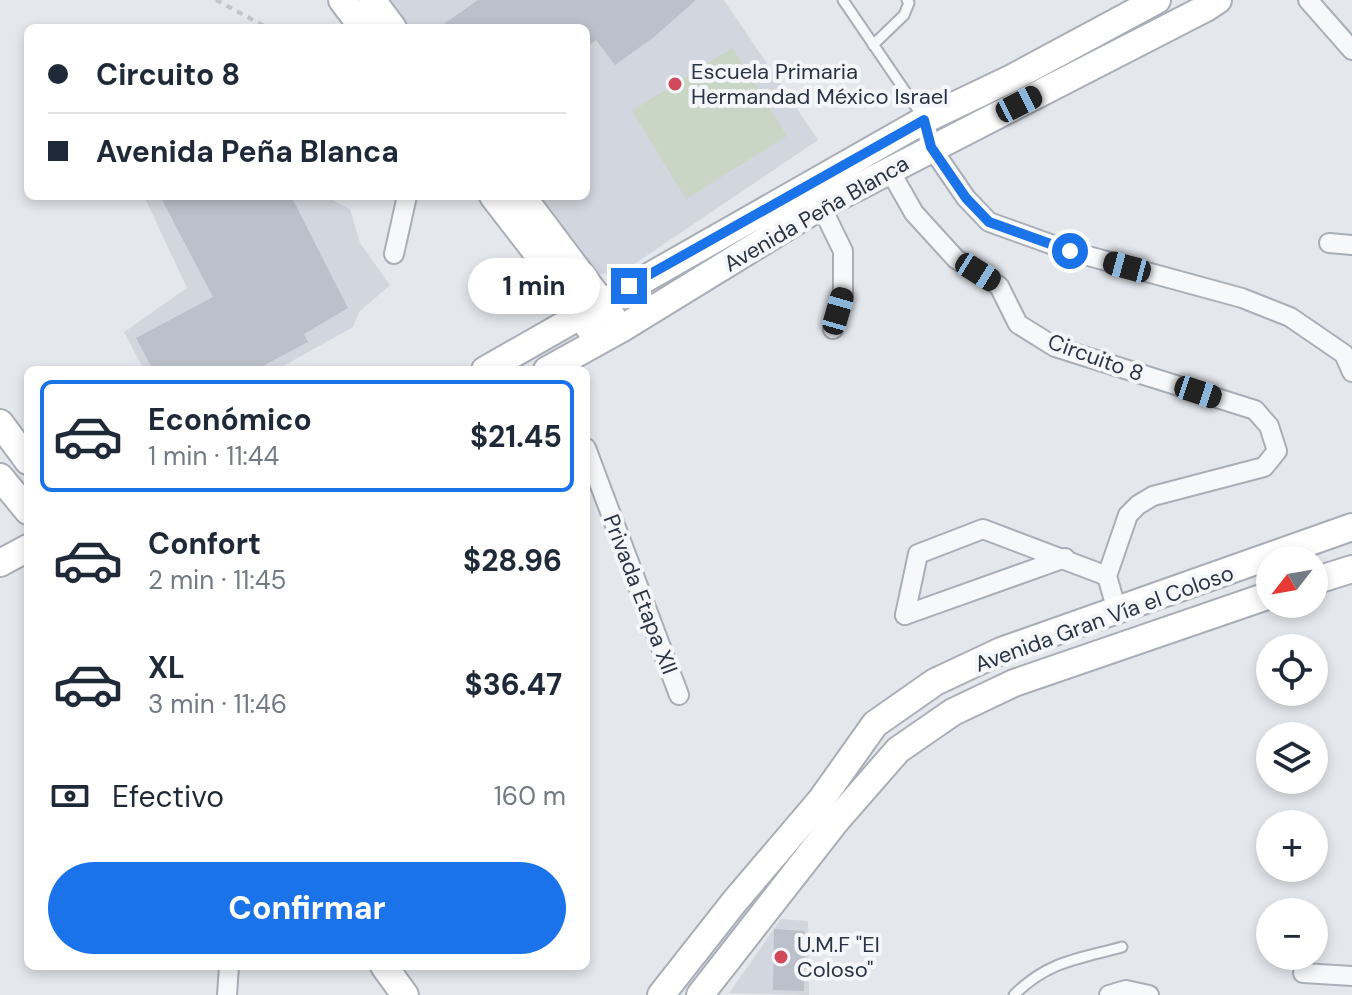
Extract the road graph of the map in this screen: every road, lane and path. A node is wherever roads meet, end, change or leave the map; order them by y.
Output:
1 (216, 0) edge
2 (342, 0) edge
3 (372, 0) edge
4 (843, 0) edge
5 (907, 0) edge
6 (1157, 0) edge
7 (1218, 0) edge
8 (1308, 0) edge
9 (261, 24) edge
10 (360, 24) edge
11 (390, 24) edge
12 (873, 45) junction
13 (1352, 50) edge
14 (924, 120) junction
15 (931, 147) junction
16 (889, 169) junction
17 (406, 200) edge
18 (497, 200) edge
19 (524, 200) edge
20 (821, 206) junction
21 (1329, 243) dead end
22 (1352, 245) edge
23 (394, 254) dead end
24 (592, 309) junction
25 (833, 329) dead end
26 (609, 335) junction
27 (545, 338) junction
28 (492, 366) edge
29 (552, 366) edge
30 (556, 366) edge
31 (1352, 372) edge
32 (0, 423) edge
33 (24, 456) edge
34 (590, 459) edge
35 (0, 477) edge
36 (24, 506) edge
37 (1352, 527) edge
38 (24, 550) edge
39 (1065, 558) junction
40 (0, 563) edge
41 (1352, 569) edge
42 (1107, 576) junction
43 (1328, 577) edge
44 (1256, 600) edge
45 (1117, 611) junction
46 (679, 695) dead end
47 (1122, 947) dead end
48 (229, 970) edge
49 (387, 970) edge
50 (1303, 973) dead end
51 (1352, 976) edge
52 (227, 995) edge
53 (405, 995) edge
54 (661, 995) edge
55 (700, 995) edge
56 (1014, 995) edge
57 (1109, 995) edge
58 (1149, 995) edge

1 - 9 path
2 - 10 main road
3 - 11 main road
4 - 12 lane
5 - 12 lane
6 - 14 main road, Avenida Peña Blanca
7 - 15 main road, Avenida Peña Blanca
8 - 13 street
12 - 14 lane
14 - 15 street
14 - 24 main road, Avenida Peña Blanca
15 - 16 main road, Avenida Peña Blanca
15 - 31 street
16 - 20 main road, Avenida Peña Blanca
16 - 42 street, Circuito 8
17 - 23 street
18 - 24 main road
19 - 24 main road
20 - 25 street
20 - 26 main road, Avenida Peña Blanca
21 - 22 street
24 - 26 main road
24 - 27 main road, Avenida Peña Blanca
26 - 30 main road, Avenida Peña Blanca
27 - 28 main road, Avenida Peña Blanca
27 - 29 street
32 - 33 main road
34 - 46 street, Privada Etapa XII
35 - 36 main road
37 - 45 main road, Avenida Gran Vía el Coloso
38 - 40 main road
39 - 39 street
39 - 42 street
41 - 43 main road
42 - 45 street
44 - 55 main road, Avenida Gran Vía el Coloso
45 - 54 main road, Avenida Gran Vía el Coloso
47 - 56 lane
48 - 52 street
49 - 53 main road
50 - 51 street
57 - 58 street

